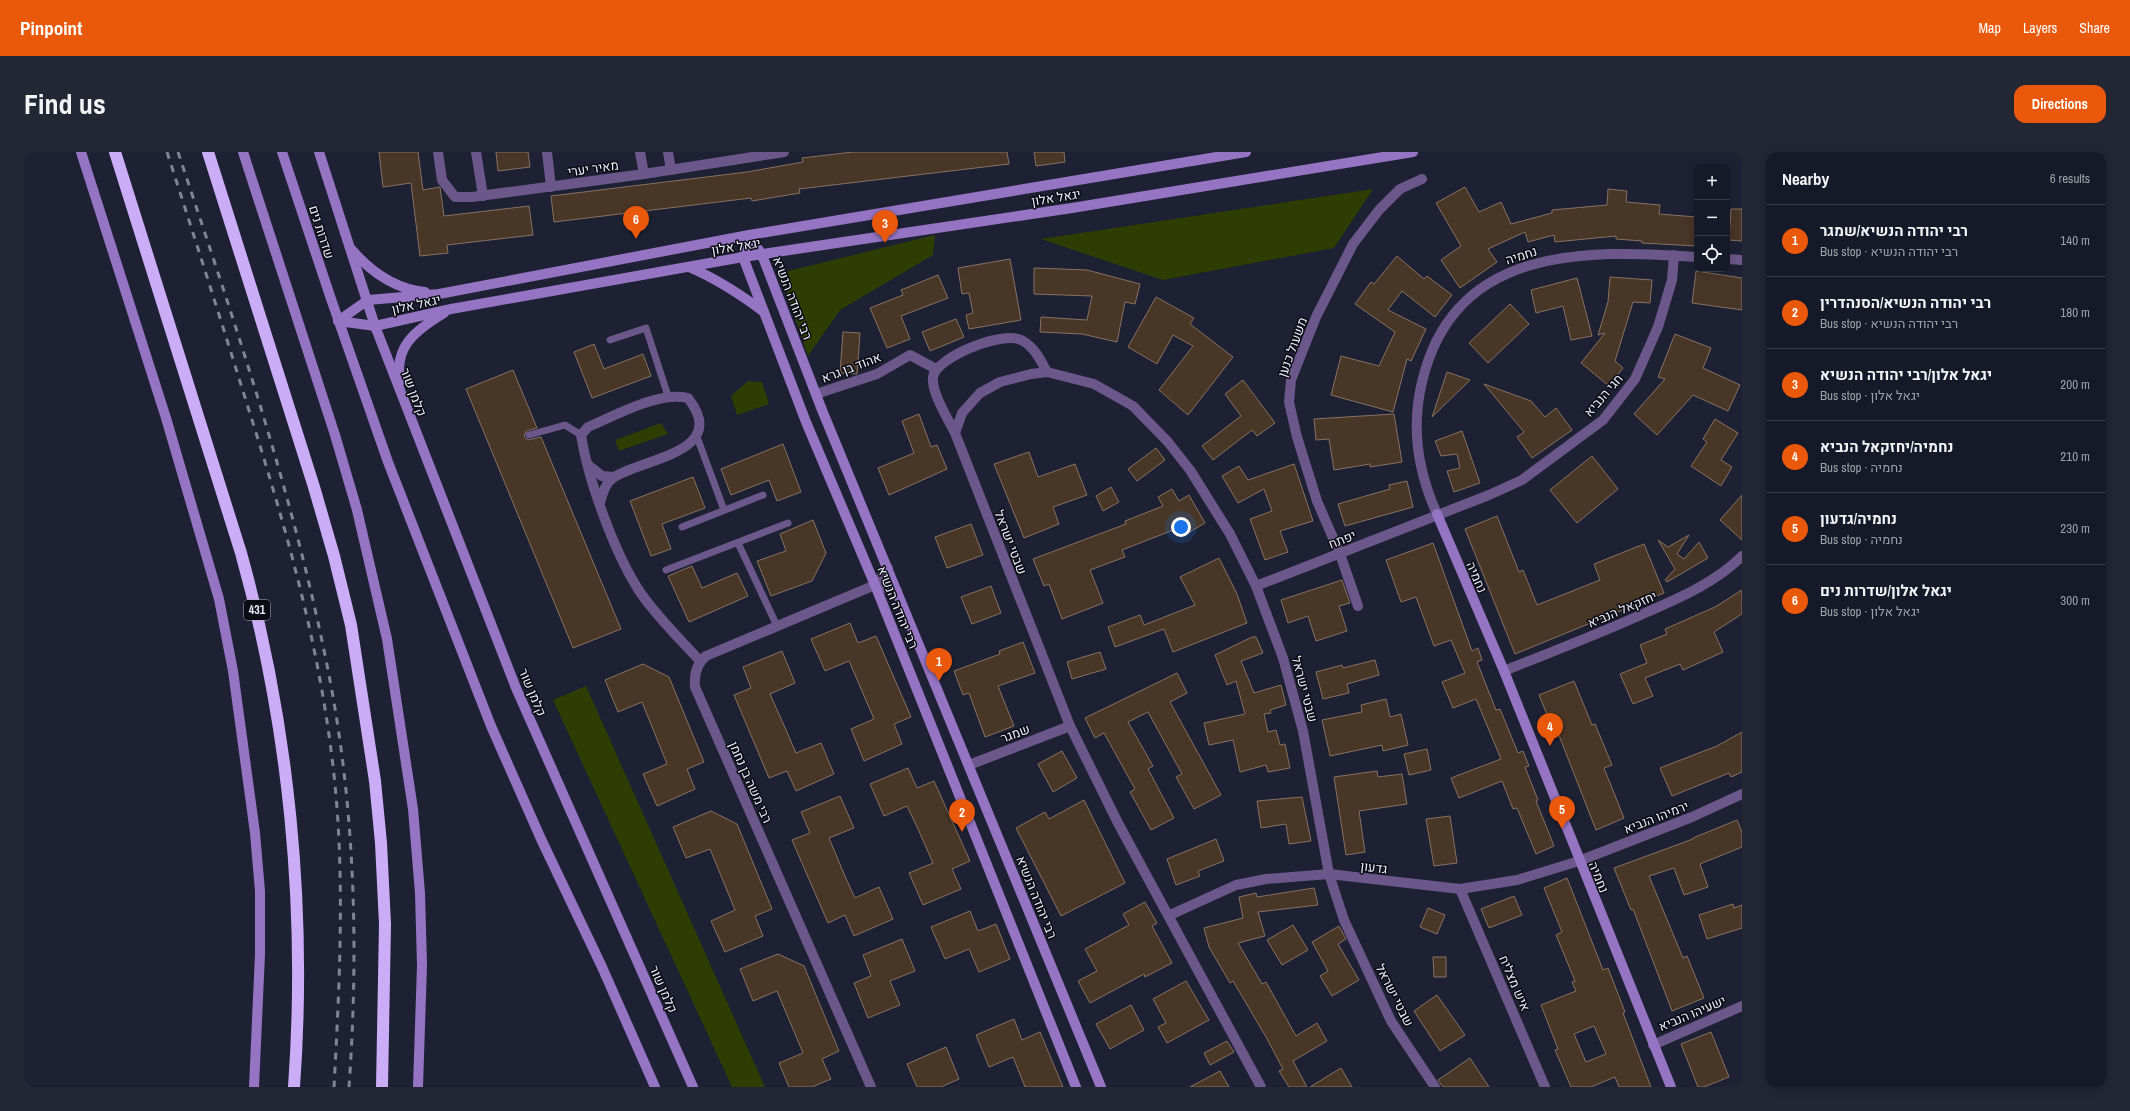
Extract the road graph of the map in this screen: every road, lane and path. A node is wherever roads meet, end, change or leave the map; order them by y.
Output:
1 (81, 152) edge
2 (115, 152) edge
3 (208, 152) edge
4 (242, 152) edge
5 (282, 152) edge
6 (318, 152) edge
7 (438, 152) edge
8 (476, 152) edge
9 (547, 152) edge
10 (640, 152) edge
11 (668, 152) edge
12 (784, 152) edge
13 (1246, 152) edge
14 (1413, 152) edge
15 (671, 170) junction
16 (644, 174) junction
17 (1422, 179) dead end
18 (551, 187) junction
19 (483, 196) junction
20 (749, 235) junction
21 (351, 248) junction
22 (762, 255) junction
23 (1674, 255) junction
24 (743, 257) junction
25 (1694, 257) edge
26 (1730, 259) edge
27 (1742, 260) edge
28 (689, 267) junction
29 (439, 294) junction
30 (368, 300) junction
31 (451, 310) junction
32 (765, 313) junction
33 (338, 321) junction
34 (375, 326) junction
35 (610, 340) dead end
36 (936, 369) junction
37 (1047, 372) junction
38 (816, 394) junction
39 (668, 396) junction
40 (404, 403) junction
41 (955, 433) junction
42 (529, 435) dead end
43 (581, 435) junction
44 (697, 437) junction
45 (588, 465) junction
46 (614, 477) junction
47 (763, 495) dead end
48 (600, 503) junction
49 (724, 510) junction
50 (1437, 514) junction
51 (788, 523) dead end
52 (682, 527) dead end
53 (738, 542) junction
54 (1340, 554) junction
55 (1742, 556) edge
56 (888, 568) junction
57 (666, 570) dead end
58 (875, 585) junction
59 (1256, 586) junction
60 (897, 590) junction
61 (1358, 606) dead end
62 (777, 626) junction
63 (700, 661) junction
64 (1504, 671) junction
65 (1070, 726) junction
66 (969, 765) junction
67 (1742, 794) edge
68 (1579, 861) junction
69 (1329, 874) junction
70 (1460, 889) junction
71 (1170, 915) junction
72 (1742, 1006) edge
73 (1653, 1044) junction
74 (254, 1087) edge
75 (294, 1087) edge
76 (382, 1087) edge
77 (418, 1087) edge
78 (655, 1087) edge
79 (693, 1087) edge
80 (871, 1087) edge
81 (1076, 1087) edge
82 (1100, 1087) edge
83 (1261, 1087) edge
84 (1435, 1087) edge
85 (1544, 1087) edge
86 (1670, 1087) edge

1 - 74 main road
2 - 75 highway, 431
3 - 76 highway
4 - 77 main road
5 - 33 main road, שדרות נים
6 - 21 main road, שדרות נים
7 - 19 street, מאיר יערי
8 - 19 street
9 - 18 street
10 - 16 street
11 - 15 street
12 - 15 street, מאיר יערי
13 - 20 main road, יגאל אלון
14 - 22 main road, יגאל אלון
15 - 16 street, מאיר יערי
16 - 18 street, מאיר יערי
17 - 54 street, משעול כנען
18 - 19 street, מאיר יערי
20 - 22 main road, רבי יהודה הנשיא
20 - 24 main road
20 - 29 main road, יגאל אלון
21 - 29 main road
21 - 30 main road, שדרות נים
22 - 24 main road, יגאל אלון
22 - 38 main road, רבי יהודה הנשיא
23 - 25 street, נחמיה
23 - 50 street, חגי הנביא
23 - 50 street, נחמיה
24 - 28 main road, יגאל אלון
24 - 32 main road, רבי יהודה הנשיא
26 - 27 street
28 - 31 main road, יגאל אלון
28 - 32 main road
29 - 30 main road, יגאל אלון
30 - 33 main road
30 - 34 main road, קלמן שור
31 - 34 main road, יגאל אלון
31 - 40 main road
32 - 58 main road, רבי יהודה הנשיא
33 - 34 main road, יגאל אלון
33 - 78 main road
34 - 40 main road, קלמן שור
35 - 39 lane
36 - 37 street
36 - 38 street, אהוד בן גרא
36 - 41 street, שבטי ישראל
37 - 41 street, שבטי ישראל
37 - 59 street, שבטי ישראל
38 - 56 main road, רבי יהודה הנשיא
39 - 43 street
39 - 44 street
40 - 79 main road, קלמן שור
41 - 65 street, שבטי ישראל
42 - 43 lane
43 - 45 street
44 - 46 street
44 - 49 lane
45 - 46 street
45 - 48 street
46 - 48 street
47 - 49 lane
48 - 63 street
49 - 52 lane
50 - 54 street, יפתח
50 - 64 main road, נחמיה
51 - 53 lane
53 - 57 lane
53 - 62 lane
54 - 59 street, יפתח
54 - 61 street, משעול כנען
55 - 64 street, יחזקאל הנביא
56 - 58 street
56 - 60 main road, רבי יהודה הנשיא
58 - 60 street
58 - 62 street
58 - 81 main road, רבי יהודה הנשיא
59 - 69 street, שבטי ישראל
60 - 66 main road, רבי יהודה הנשיא
62 - 63 street
63 - 80 street, רבי משה בן נחמן
64 - 68 main road, נחמיה
65 - 66 street, שמגר
65 - 71 street, שבטי ישראל
66 - 82 main road, רבי יהודה הנשיא
67 - 68 street, ירמיהו הנביא
68 - 70 street, גדעון
68 - 73 main road, נחמיה
69 - 70 street, גדעון
69 - 71 street, גדעון
69 - 84 street, שבטי ישראל
70 - 85 street, איש מצליח
71 - 83 street, שבטי ישראל
72 - 73 street, ישעיהו הנביא
73 - 86 main road, נחמיה

